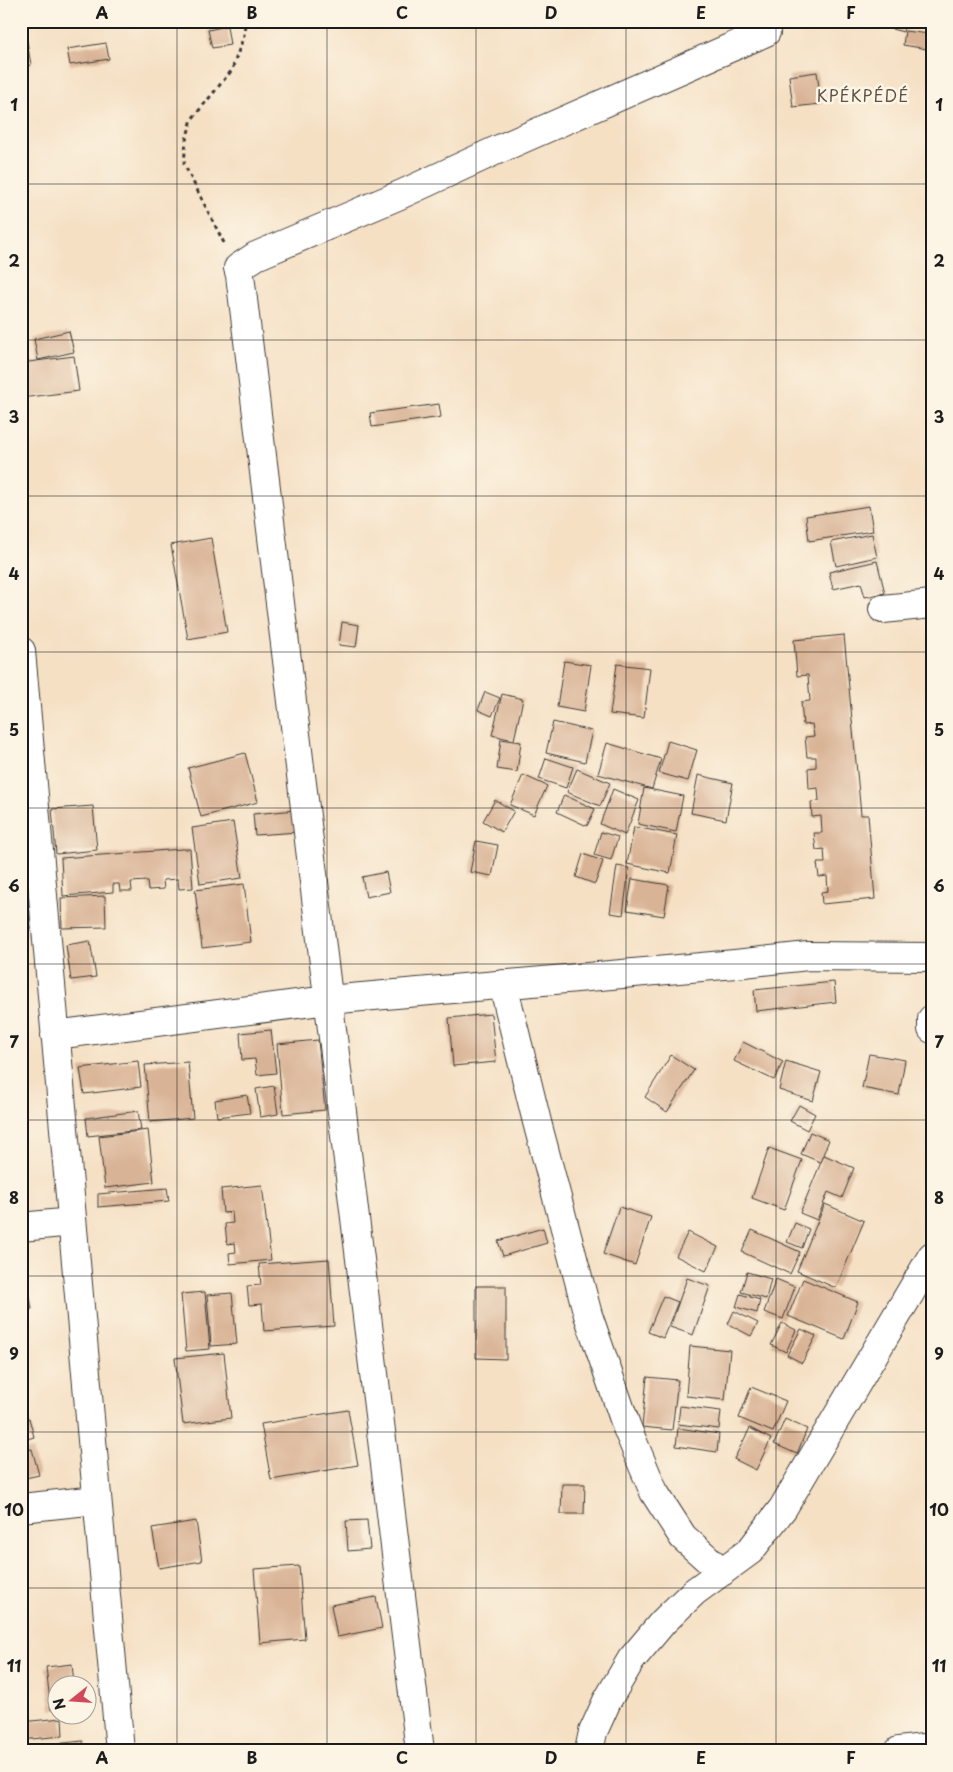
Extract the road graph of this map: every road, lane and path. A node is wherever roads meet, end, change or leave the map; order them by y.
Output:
1 (244, 21) edge
2 (766, 32) dead end
3 (240, 275) junction
4 (932, 604) edge
5 (883, 609) dead end
6 (21, 652) edge
7 (932, 957) edge
8 (503, 984) junction
9 (328, 1000) junction
10 (932, 1020) edge
11 (932, 1029) edge
12 (55, 1036) junction
13 (72, 1222) junction
14 (21, 1227) edge
15 (932, 1256) edge
16 (96, 1500) junction
17 (21, 1508) edge
18 (722, 1572) junction
19 (932, 1747) edge
20 (120, 1751) edge
21 (420, 1751) edge
22 (589, 1751) edge
23 (899, 1751) edge

1 - 3 path
2 - 3 street
3 - 9 street
4 - 5 street
6 - 12 street
7 - 8 street
8 - 9 street
8 - 18 street
9 - 12 street
9 - 21 street
10 - 11 street
12 - 13 street
13 - 14 street
13 - 16 street
15 - 18 street
16 - 17 street
16 - 20 street
18 - 22 street
19 - 23 street

